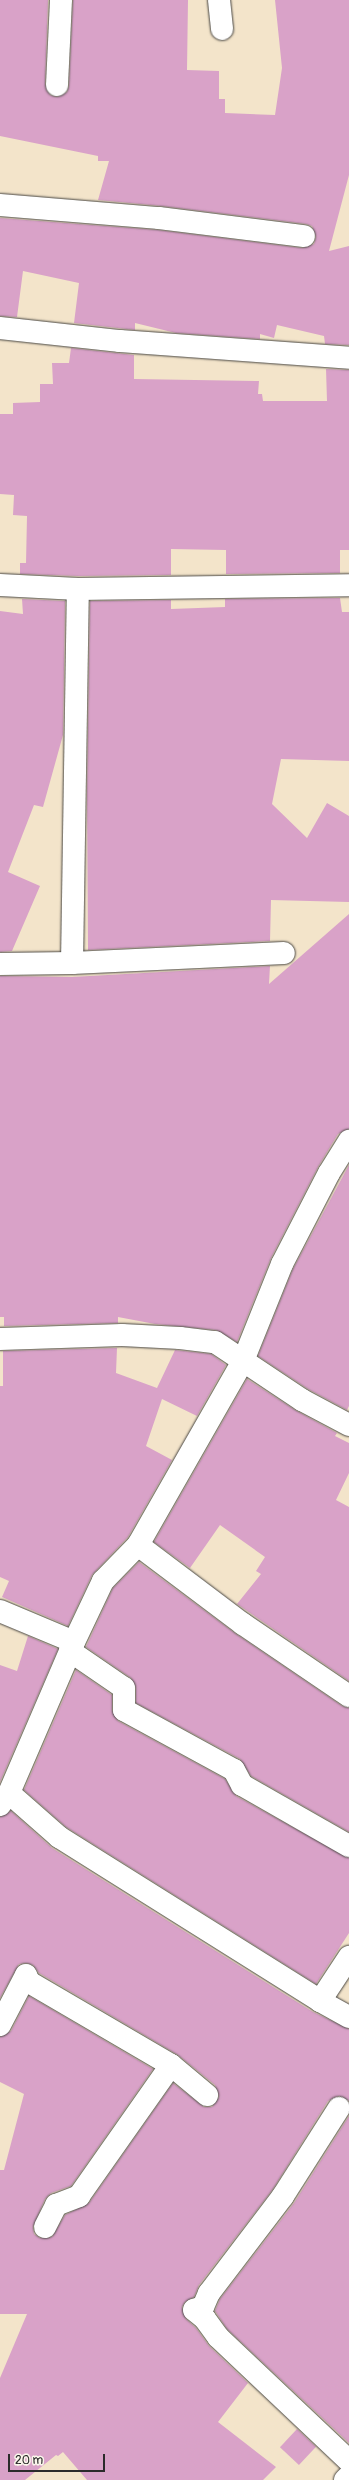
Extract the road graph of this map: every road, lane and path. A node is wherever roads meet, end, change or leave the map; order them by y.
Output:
1 (61, 0) edge
2 (219, 0) edge
3 (222, 30) dead end
4 (57, 85) dead end
5 (0, 205) edge
6 (304, 236) dead end
7 (0, 328) edge
8 (349, 358) edge
9 (0, 585) edge
10 (349, 585) edge
11 (78, 589) junction
12 (284, 953) dead end
13 (72, 963) junction
14 (0, 964) edge
15 (349, 1141) edge
16 (0, 1339) edge
17 (243, 1361) junction
18 (349, 1425) edge
19 (138, 1545) junction
20 (0, 1611) edge
21 (72, 1647) junction
22 (349, 1696) edge
23 (5, 1799) edge
24 (349, 1846) edge
25 (349, 1957) edge
26 (320, 2001) junction
27 (349, 2017) edge
28 (0, 2025) edge
29 (171, 2065) junction
30 (207, 2095) dead end
31 (339, 2108) dead end
32 (45, 2227) dead end
33 (349, 2461) edge
34 (349, 2476) edge
35 (345, 2480) edge

1 - 4 street
2 - 3 street
5 - 6 street
7 - 8 street
9 - 11 street
10 - 11 street
11 - 13 street
12 - 13 street
13 - 14 street
15 - 17 street
16 - 17 street
17 - 18 street
17 - 19 street
19 - 21 street
19 - 22 street
20 - 21 street
21 - 23 street
21 - 24 street
23 - 26 street
25 - 26 street
26 - 27 street
28 - 29 street
29 - 30 street
29 - 32 street
31 - 33 street
34 - 35 street

